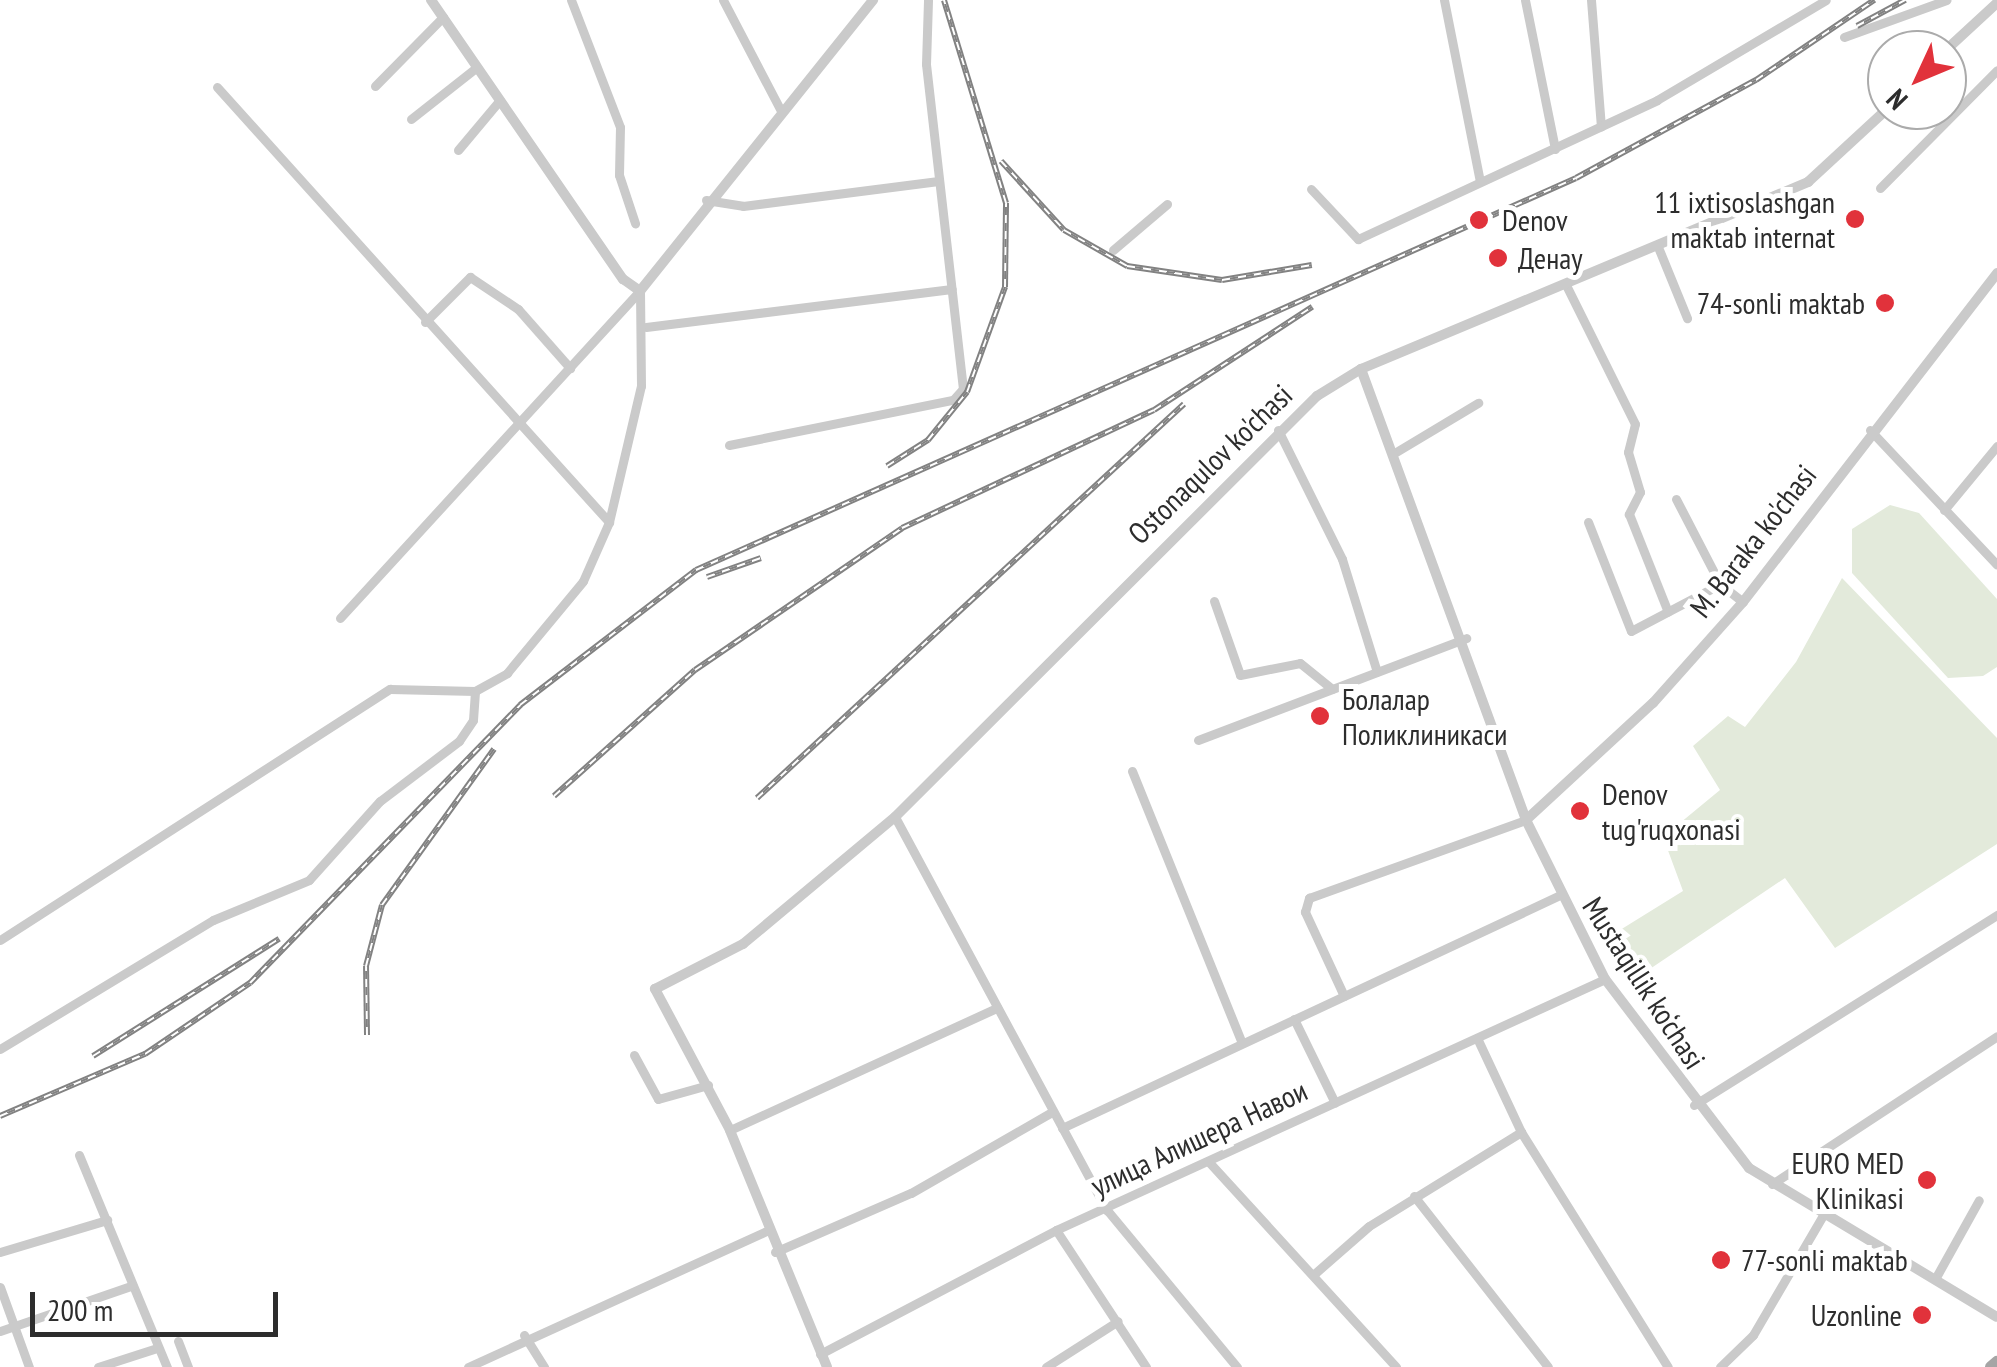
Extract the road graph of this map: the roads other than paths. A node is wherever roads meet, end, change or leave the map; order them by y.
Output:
1 (571, 0) edge
2 (723, 0) edge
3 (873, 0) edge
4 (928, 0) edge
5 (1444, 0) edge
6 (1526, 0) edge
7 (1591, 0) edge
8 (1826, 0) edge
9 (1946, 0) edge
10 (433, 1) edge
11 (1997, 3) edge
12 (443, 17) junction
13 (1967, 31) edge
14 (1844, 37) dead end
15 (477, 67) junction
16 (1997, 70) edge
17 (374, 86) dead end
18 (217, 88) dead end
19 (500, 100) junction
20 (780, 111) junction
21 (411, 119) dead end
22 (1867, 127) edge
23 (1601, 128) junction
24 (458, 150) dead end
25 (1555, 150) junction
26 (938, 180) junction
27 (1480, 181) junction
28 (1880, 188) dead end
29 (1311, 190) dead end
30 (706, 200) junction
31 (1167, 204) dead end
32 (635, 224) dead end
33 (1658, 247) junction
34 (1113, 250) dead end
35 (1997, 273) edge
36 (1566, 285) junction
37 (952, 288) junction
38 (640, 291) junction
39 (1686, 318) dead end
40 (425, 322) junction
41 (646, 327) junction
42 (570, 368) junction
43 (1361, 369) junction
44 (1478, 403) dead end
45 (518, 425) junction
46 (1278, 429) junction
47 (1870, 430) junction
48 (729, 446) dead end
49 (1997, 446) edge
50 (1396, 452) junction
51 (1676, 499) dead end
52 (1944, 510) junction
53 (609, 522) junction
54 (1588, 522) dead end
55 (1997, 565) edge
56 (1720, 584) junction
57 (1214, 601) dead end
58 (1743, 602) junction
59 (1668, 612) junction
60 (340, 618) dead end
61 (1466, 638) junction
62 (1377, 672) junction
63 (1332, 689) junction
64 (475, 691) junction
65 (1198, 740) dead end
66 (1132, 771) dead end
67 (896, 817) junction
68 (1526, 820) junction
69 (1558, 896) junction
70 (1997, 915) edge
71 (0, 940) edge
72 (1605, 979) junction
73 (1344, 996) junction
74 (997, 1008) junction
75 (1294, 1019) junction
76 (1997, 1036) edge
77 (1476, 1038) junction
78 (1242, 1043) junction
79 (0, 1049) edge
80 (634, 1055) dead end
81 (708, 1084) junction
82 (1335, 1103) junction
83 (1694, 1105) junction
84 (1052, 1112) junction
85 (1062, 1128) junction
86 (730, 1130) junction
87 (1521, 1132) junction
88 (79, 1155) dead end
89 (1208, 1161) junction
90 (1772, 1184) junction
91 (1414, 1196) junction
92 (1979, 1200) dead end
93 (1107, 1210) junction
94 (1822, 1217) junction
95 (107, 1220) junction
96 (1056, 1230) junction
97 (766, 1232) junction
98 (0, 1252) edge
99 (775, 1252) junction
100 (1313, 1275) junction
101 (1935, 1280) junction
102 (131, 1286) junction
103 (0, 1287) edge
104 (1997, 1318) edge
105 (1118, 1321) junction
106 (14, 1327) junction
107 (0, 1331) edge
108 (524, 1336) junction
109 (178, 1342) dead end
110 (157, 1348) junction
111 (820, 1354) junction
112 (1997, 1362) edge
113 (29, 1367) edge
114 (98, 1367) edge
115 (167, 1367) edge
116 (188, 1367) edge
117 (468, 1367) edge
118 (544, 1367) edge
119 (827, 1367) edge
120 (1046, 1367) edge
121 (1146, 1367) edge
122 (1237, 1367) edge
123 (1396, 1367) edge
124 (1548, 1367) edge
125 (1668, 1367) edge
126 (1720, 1367) edge
127 (1991, 1367) edge

1 - 32 street
2 - 20 street
3 - 20 street
4 - 26 street
5 - 27 street
6 - 25 street
7 - 23 street
8 - 23 street
9 - 14 street
10 - 12 street
11 - 13 street
12 - 15 street
12 - 17 street
15 - 19 street
15 - 21 street
16 - 28 street
18 - 40 street
19 - 24 street
19 - 38 street
20 - 30 street
22 - 33 street, Ostonaqulov ko'chasi
23 - 25 street
25 - 27 street
26 - 30 street
26 - 37 street
27 - 29 street
30 - 38 street
31 - 34 street
33 - 36 street, Ostonaqulov ko'chasi
33 - 39 street
35 - 47 street, M. Baraka ko'chasi
36 - 43 street, Ostonaqulov ko'chasi
36 - 59 street
37 - 41 street
37 - 48 street
38 - 41 street
38 - 42 street
40 - 42 street
40 - 45 street
41 - 53 street
42 - 45 street
43 - 46 street, Ostonaqulov ko'chasi
43 - 50 street, Mustaqillik ko‘chasi
44 - 50 street
45 - 53 street
45 - 60 street
46 - 62 street
46 - 67 street, Ostonaqulov ko'chasi
47 - 52 street
47 - 58 street, M. Baraka ko'chasi
49 - 52 street
50 - 61 street, Mustaqillik ko‘chasi
51 - 56 street
52 - 55 street
53 - 64 street
54 - 59 street
56 - 58 street
56 - 59 street
57 - 63 street
58 - 68 street, M. Baraka ko'chasi
61 - 62 street
61 - 68 street, Mustaqillik ko‘chasi
62 - 63 street
63 - 65 street
64 - 71 street
64 - 79 street
66 - 78 street
67 - 74 street
67 - 81 street, Ostonaqulov ko'chasi
68 - 69 street, Mustaqillik ko‘chasi
68 - 73 street
69 - 72 street, Mustaqillik ko‘chasi
69 - 73 street
70 - 83 street
72 - 77 street, улица Алишера Навои
72 - 83 street, Mustaqillik ko‘chasi
73 - 75 street
74 - 84 street
74 - 86 street
75 - 78 street
75 - 82 street
76 - 90 street
77 - 82 street, улица Алишера Навои
77 - 87 street
78 - 85 street
80 - 81 street
81 - 86 street
82 - 89 street, улица Алишера Навои
83 - 90 street, Mustaqillik ko‘chasi
84 - 85 street
84 - 99 street
85 - 93 street
86 - 97 street
87 - 91 street
87 - 125 street
88 - 95 street
89 - 93 street, улица Алишера Навои
89 - 100 street
90 - 94 street, Mustaqillik ko‘chasi
91 - 100 street
91 - 124 street
92 - 101 street
93 - 96 street, улица Алишера Навои
93 - 122 street
94 - 101 street, Mustaqillik ko‘chasi
94 - 126 street
95 - 98 street
95 - 102 street
96 - 105 street
96 - 111 street, улица Алишера Навои
97 - 99 street
97 - 108 street
99 - 111 street
100 - 123 street
101 - 104 street, Mustaqillik ko‘chasi
102 - 106 street
102 - 110 street
103 - 106 street
105 - 120 street
105 - 121 street
106 - 107 street
106 - 113 street
108 - 117 street
108 - 118 street
109 - 116 street
110 - 114 street
110 - 115 street
111 - 119 street
112 - 127 main road

